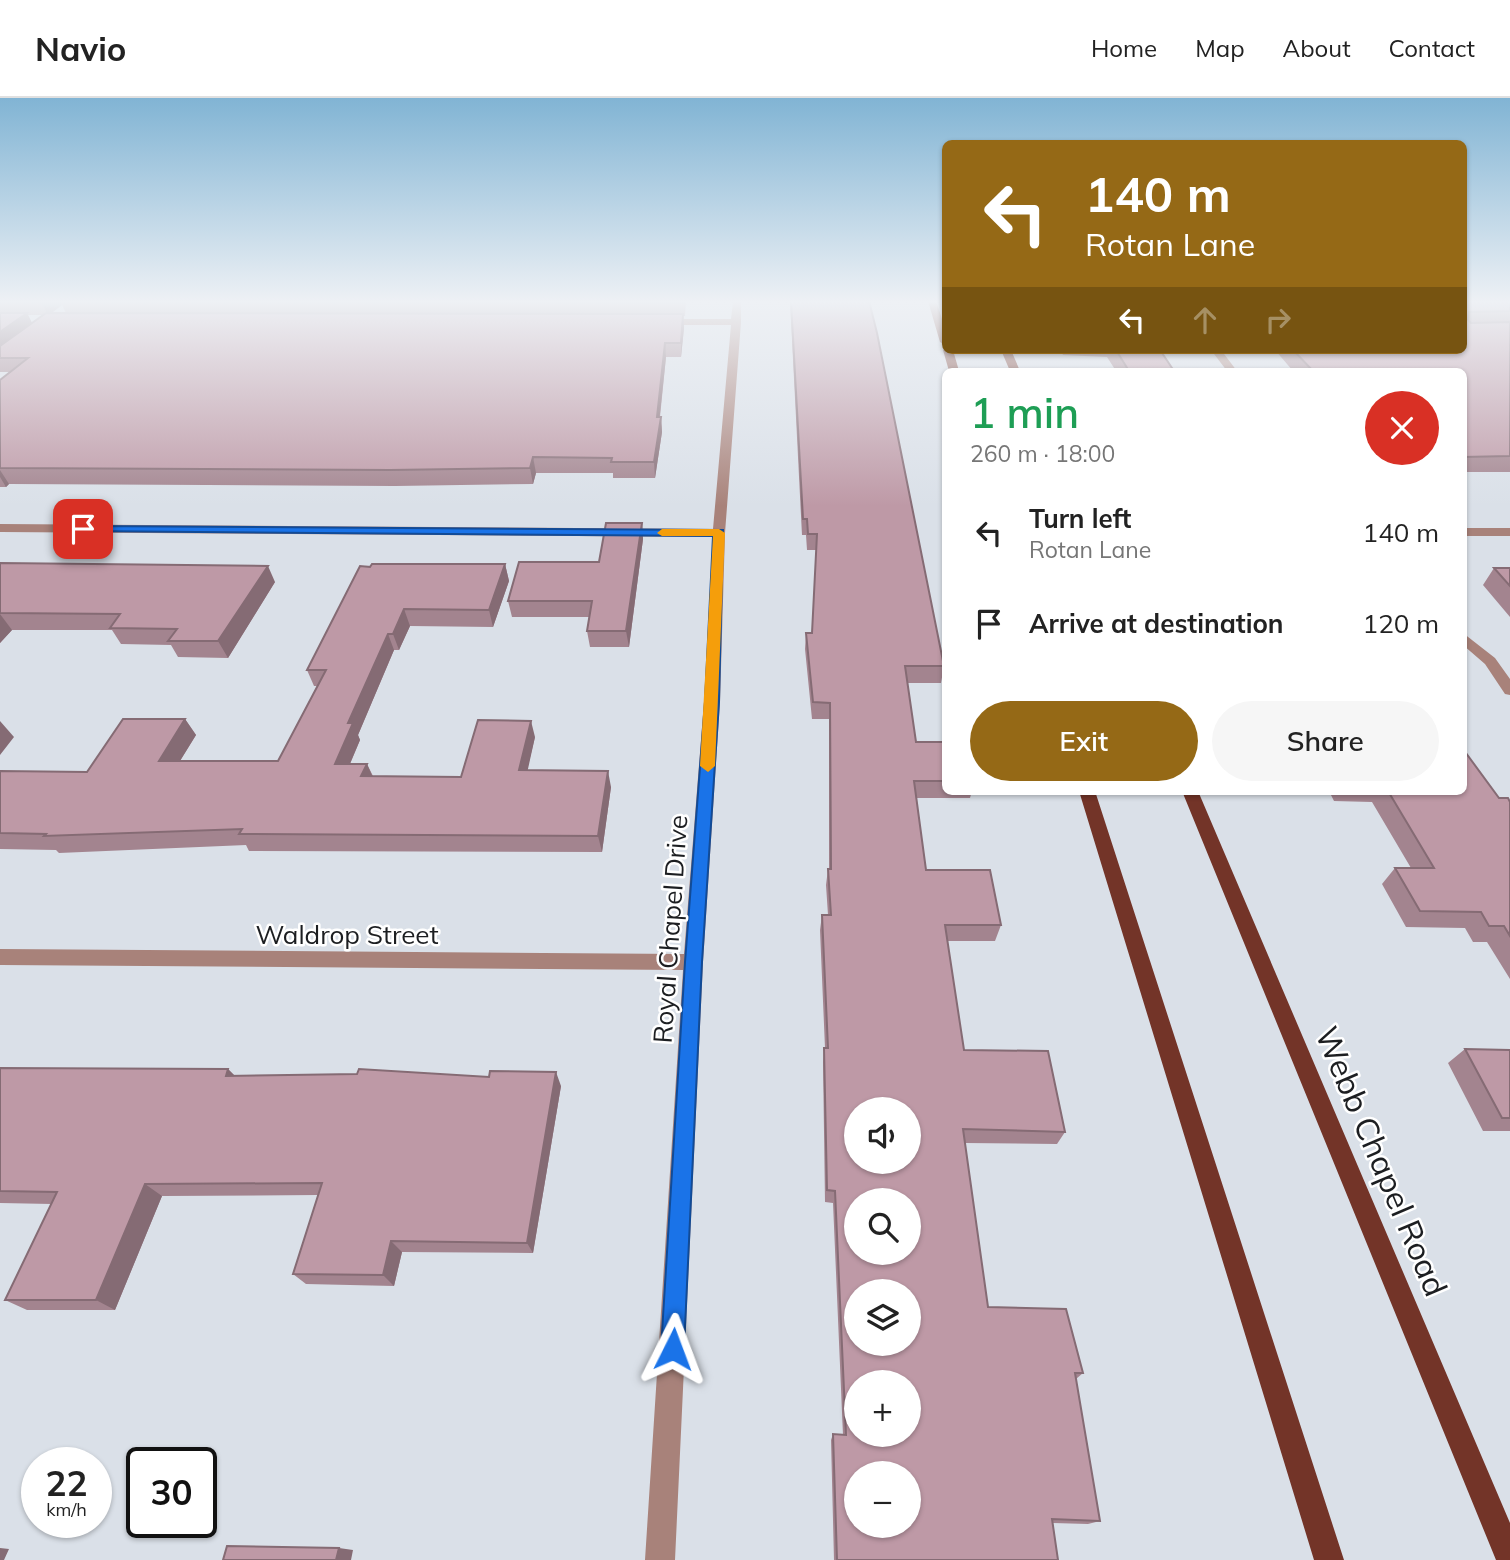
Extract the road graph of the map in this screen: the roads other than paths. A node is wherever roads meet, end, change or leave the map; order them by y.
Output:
1 (732, 369) edge
2 (0, 528) edge
3 (1467, 531) edge
4 (1510, 532) edge
5 (719, 533) junction
6 (1467, 641) edge
7 (1510, 690) edge
8 (1088, 795) edge
9 (1192, 795) edge
10 (0, 957) edge
11 (694, 962) junction
12 (1510, 1558) edge
13 (660, 1560) edge
14 (1329, 1560) edge

1 - 5 street, Royal Chapel Drive
2 - 5 street
3 - 4 street
5 - 11 street, Royal Chapel Drive
6 - 7 street
8 - 14 main road
9 - 12 main road, Webb Chapel Road
10 - 11 street, Waldrop Street
11 - 13 street, Royal Chapel Drive

